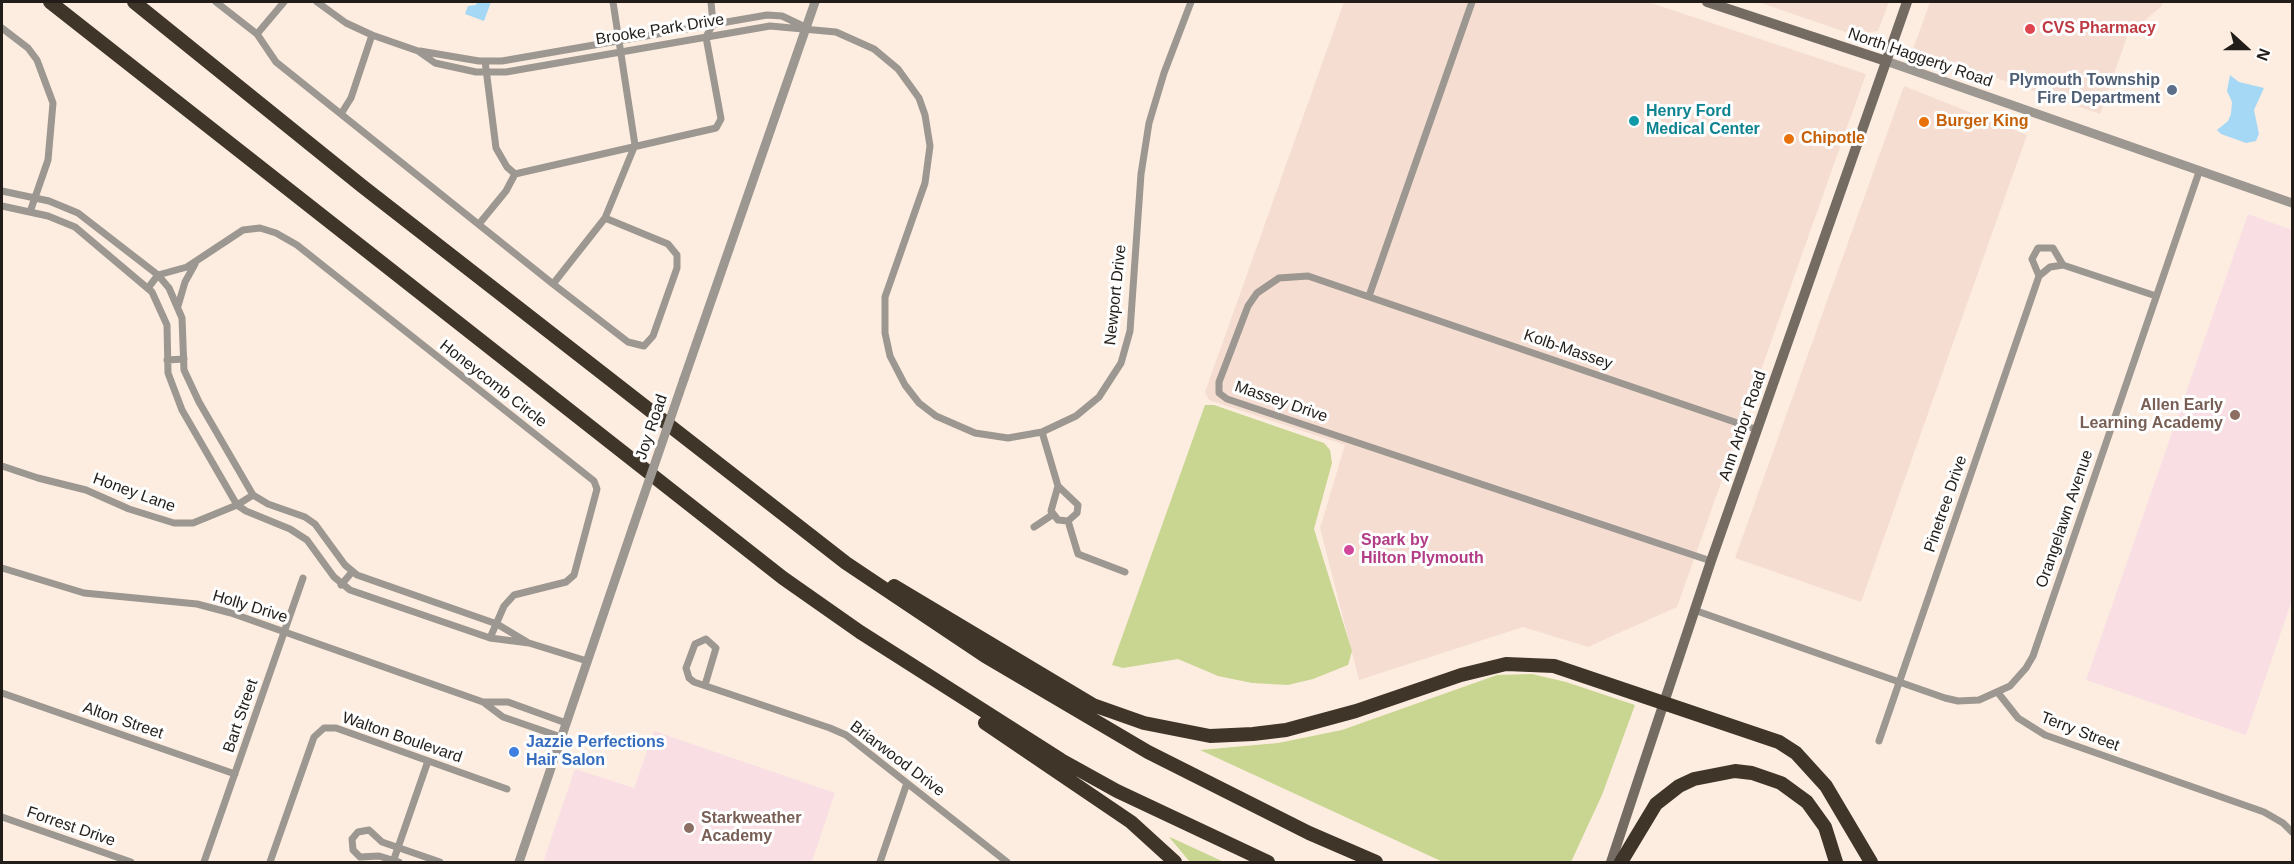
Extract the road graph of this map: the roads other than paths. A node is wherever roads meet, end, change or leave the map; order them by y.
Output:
1 (50, 2) edge
2 (134, 2) edge
3 (216, 2) edge
4 (284, 2) edge
5 (317, 2) edge
6 (613, 2) edge
7 (711, 2) edge
8 (815, 2) edge
9 (1191, 2) edge
10 (1472, 2) edge
11 (1707, 2) edge
12 (1907, 2) edge
13 (713, 24) junction
14 (2, 28) edge
15 (806, 28) junction
16 (257, 34) junction
17 (372, 36) junction
18 (706, 36) junction
19 (619, 39) junction
20 (621, 50) junction
21 (418, 51) junction
22 (517, 59) junction
23 (485, 61) junction
24 (1886, 62) junction
25 (518, 70) junction
26 (485, 72) junction
27 (341, 114) junction
28 (634, 145) junction
29 (2199, 172) junction
30 (515, 174) junction
31 (2, 191) edge
32 (36, 200) junction
33 (2292, 203) edge
34 (2, 206) edge
35 (30, 212) junction
36 (605, 218) junction
37 (92, 222) junction
38 (479, 224) junction
39 (83, 232) junction
40 (198, 259) junction
41 (2063, 265) junction
42 (158, 275) junction
43 (2039, 276) junction
44 (553, 284) junction
45 (148, 288) junction
46 (1369, 296) junction
47 (2156, 296) junction
48 (178, 306) junction
49 (184, 359) junction
50 (167, 360) junction
51 (1758, 430) junction
52 (1042, 432) junction
53 (2, 466) edge
54 (1058, 486) junction
55 (253, 495) junction
56 (237, 505) junction
57 (296, 513) junction
58 (1052, 515) junction
59 (1068, 521) junction
60 (1034, 527) dead end
61 (290, 529) junction
62 (1711, 561) junction
63 (846, 563) junction
64 (2, 568) edge
65 (352, 572) junction
66 (1125, 572) dead end
67 (303, 578) dead end
68 (341, 585) junction
69 (420, 597) junction
70 (1694, 610) junction
71 (414, 611) junction
72 (497, 624) junction
73 (284, 631) junction
74 (490, 638) junction
75 (529, 643) junction
76 (587, 661) junction
77 (1899, 682) junction
78 (705, 685) junction
79 (946, 688) junction
80 (2, 693) edge
81 (1999, 694) junction
82 (483, 702) junction
83 (1664, 702) junction
84 (566, 723) junction
85 (561, 737) junction
86 (1879, 741) dead end
87 (428, 761) junction
88 (235, 774) junction
89 (908, 783) junction
90 (507, 789) dead end
91 (2, 817) edge
92 (2292, 831) edge
93 (398, 848) junction
94 (131, 862) edge
95 (204, 862) edge
96 (270, 862) edge
97 (395, 862) edge
98 (440, 862) edge
99 (519, 862) edge
100 (880, 862) edge
101 (1007, 862) edge
102 (1175, 862) edge
103 (1268, 862) edge
104 (1376, 862) edge
105 (1611, 862) edge
106 (1622, 862) edge
107 (1836, 862) edge
108 (1871, 862) edge

1 - 79 highway
2 - 63 highway
3 - 16 street
4 - 16 street
5 - 17 street, Brooke Park Drive
6 - 19 street
7 - 13 street
8 - 15 street, Joy Road
9 - 52 street, Newport Drive
10 - 46 street
11 - 24 main road, North Haggerty Road
12 - 24 main road, Ann Arbor Road
13 - 15 street, Brooke Park Drive
13 - 18 street
13 - 19 street, Brooke Park Drive
14 - 32 street
15 - 18 street, Brooke Park Drive
15 - 52 street, Newport Drive
15 - 76 street, Joy Road, bridge
16 - 27 street
17 - 21 street, Brooke Park Drive
17 - 27 street
18 - 20 street, Brooke Park Drive
18 - 28 street
19 - 20 street
19 - 22 street, Brooke Park Drive
20 - 25 street, Brooke Park Drive
20 - 28 street
21 - 23 street, Brooke Park Drive
21 - 26 street, Brooke Park Drive
22 - 23 street, Brooke Park Drive
22 - 25 street
23 - 26 street
24 - 29 street, North Haggerty Road
24 - 51 main road, Ann Arbor Road
25 - 26 street, Brooke Park Drive
26 - 30 street
27 - 38 street
28 - 30 street
28 - 36 street
29 - 33 street, North Haggerty Road
29 - 47 street, Orangelawn Avenue
30 - 38 street
31 - 32 street
32 - 35 street
32 - 37 street
34 - 35 street
35 - 39 street
36 - 44 street
36 - 44 street
37 - 39 street
37 - 42 street
38 - 44 street
39 - 45 street
40 - 42 street, Honeycomb Circle
40 - 48 street, Honeycomb Circle
40 - 72 street, Honeycomb Circle
41 - 43 street
41 - 43 street, Pinetree Drive
41 - 47 street
42 - 45 street
42 - 48 street
43 - 77 street, Pinetree Drive
45 - 50 street
46 - 51 street, Kolb-Massey
46 - 62 street, Massey Drive
47 - 81 street, Orangelawn Avenue
48 - 49 street
49 - 50 street
49 - 55 street
50 - 56 street
51 - 62 main road, Ann Arbor Road
52 - 54 street
53 - 56 street, Honey Lane
54 - 58 street
54 - 59 street
55 - 56 street, Honey Lane
55 - 57 street
56 - 61 street
57 - 61 street
57 - 65 street
58 - 59 street
58 - 60 street
59 - 66 street
61 - 68 street
62 - 70 main road, Ann Arbor Road
63 - 83 highway
63 - 104 highway
64 - 73 street, Holly Drive
65 - 68 street
65 - 69 street
67 - 73 street, Bart Street
68 - 71 street
69 - 71 street
69 - 72 street
70 - 77 street
70 - 83 main road, Ann Arbor Road
71 - 74 street
72 - 74 street, Honeycomb Circle
72 - 75 street
73 - 82 street, Holly Drive
73 - 88 street, Bart Street
74 - 75 street
75 - 76 street
76 - 84 street, Joy Road
77 - 81 street
77 - 86 street, Pinetree Drive
78 - 78 street, Briarwood Drive
78 - 89 street, Briarwood Drive
79 - 102 highway
79 - 103 highway
80 - 88 street, Alton Street
81 - 92 street, Terry Street
82 - 84 street, Holly Drive
82 - 85 street, Holly Drive
83 - 105 main road, Ann Arbor Road
83 - 108 highway
84 - 85 street, Joy Road
85 - 99 street, Joy Road
87 - 90 street, Walton Boulevard
87 - 93 street
87 - 96 street, Walton Boulevard
88 - 95 street, Bart Street
89 - 100 street
89 - 101 street, Briarwood Drive
91 - 94 street, Forrest Drive
93 - 97 street
93 - 97 street
93 - 98 street
106 - 107 highway

